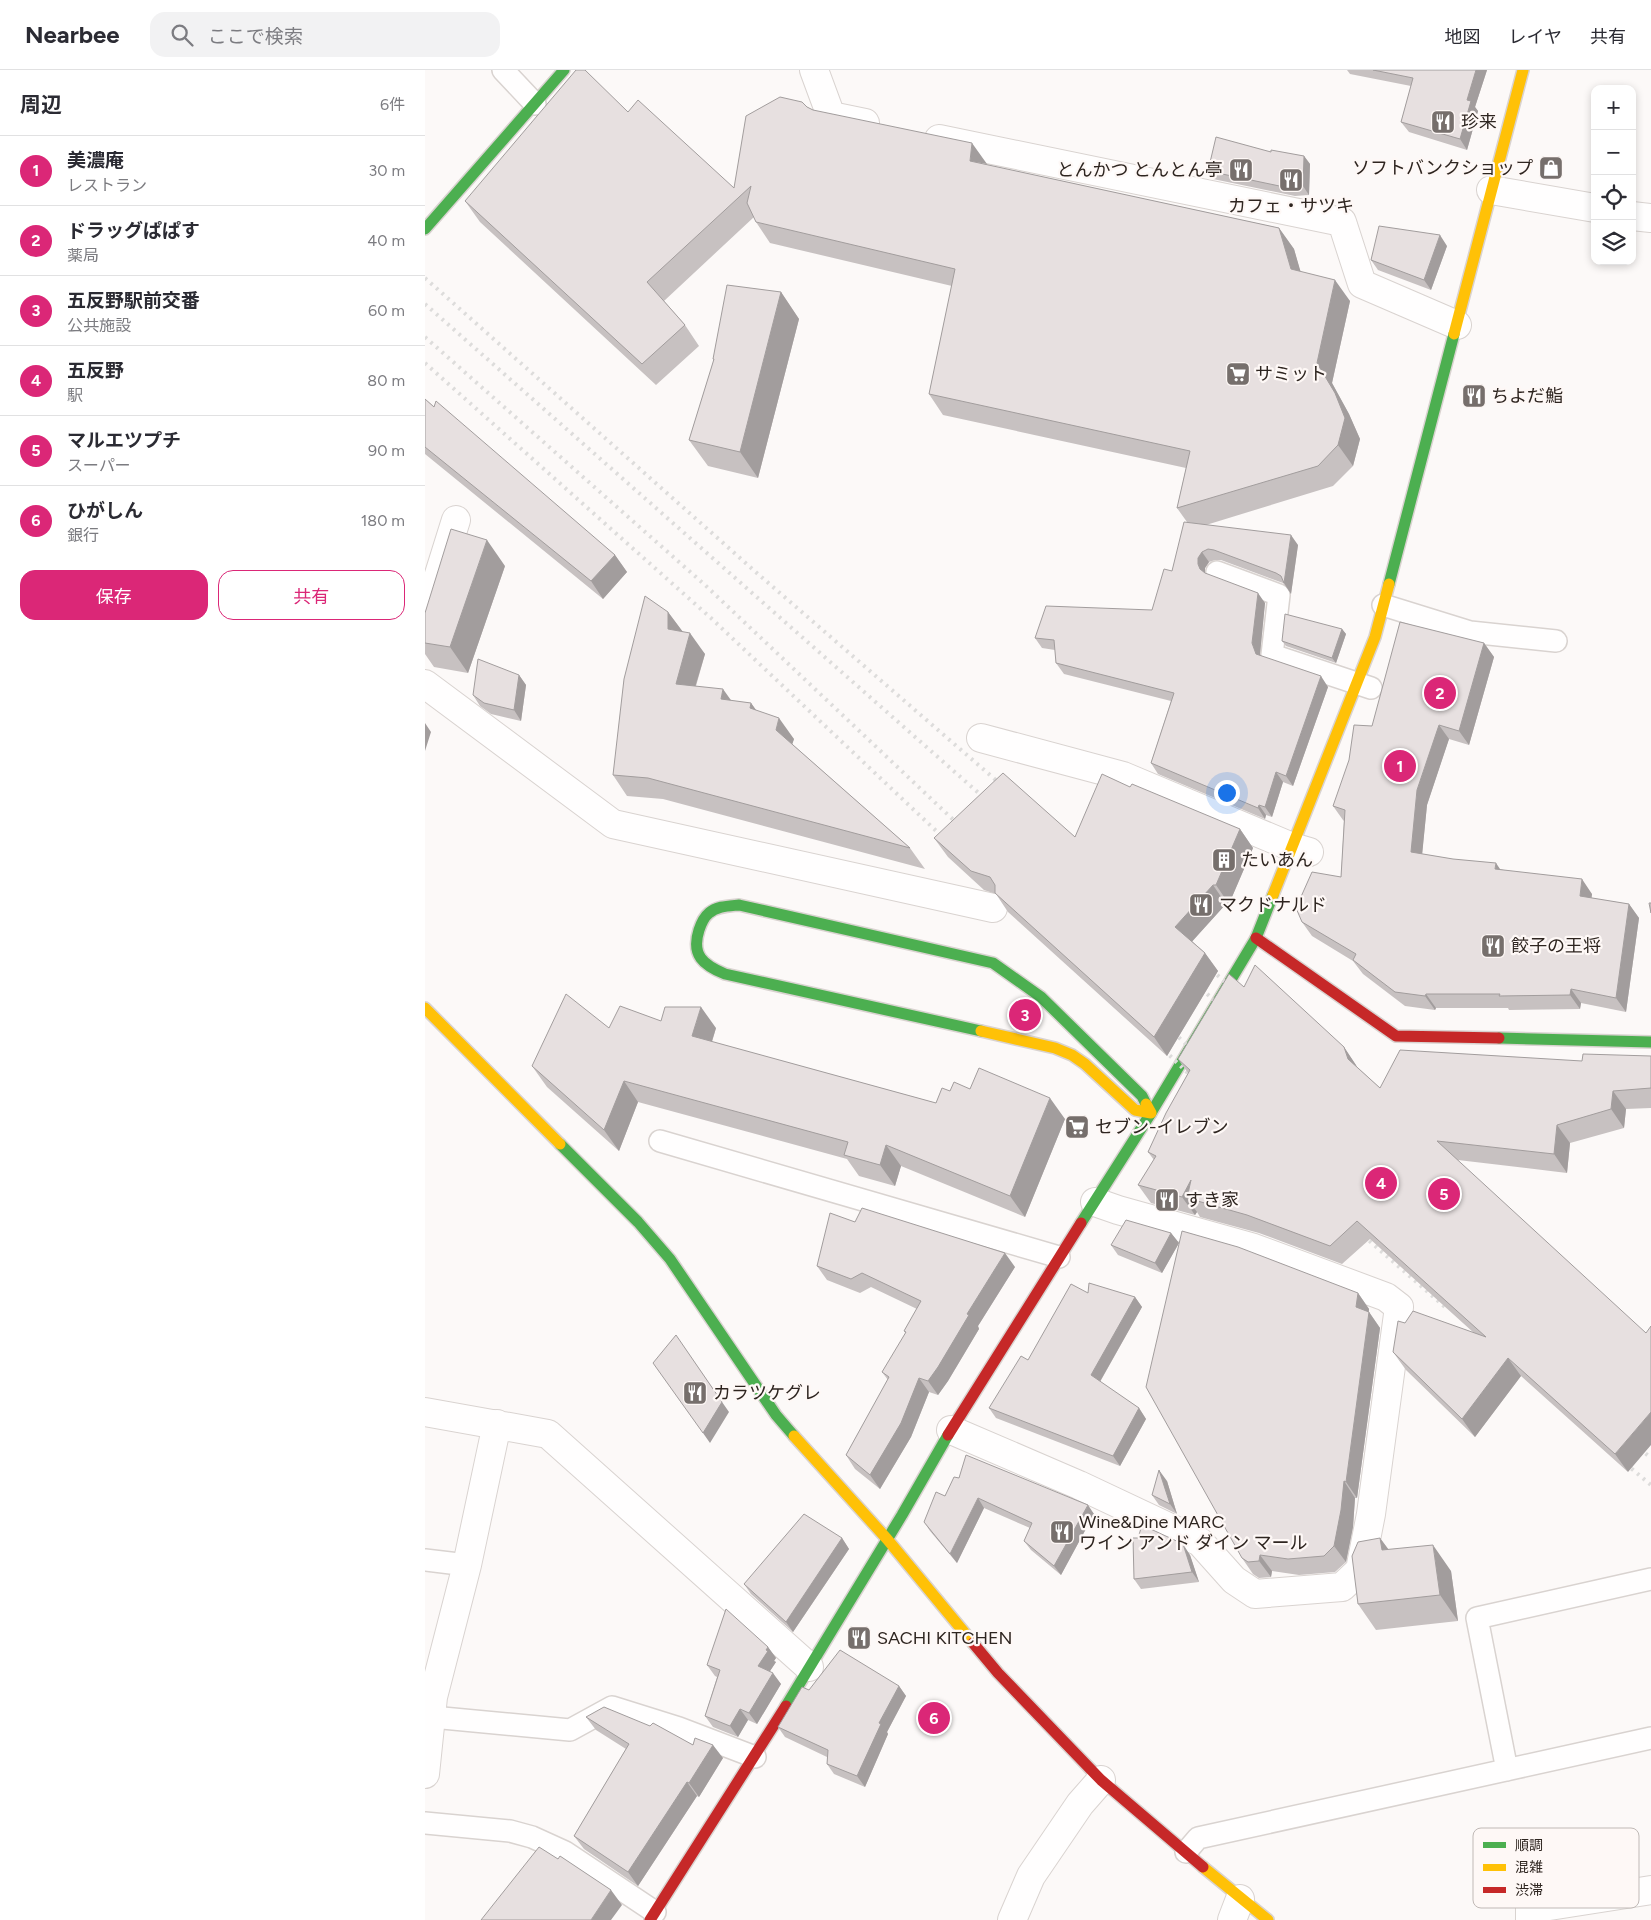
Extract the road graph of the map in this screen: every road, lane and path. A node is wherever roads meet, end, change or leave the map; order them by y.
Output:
1 (503, 70) edge
2 (564, 70) edge
3 (814, 70) edge
4 (1523, 70) edge
5 (535, 104) junction
6 (889, 128) edge
7 (918, 134) edge
8 (1491, 190) junction
9 (1591, 207) edge
10 (1636, 216) edge
11 (1651, 218) edge
12 (425, 229) edge
13 (1457, 325) junction
14 (456, 520) dead end
15 (1217, 572) dead end
16 (1383, 605) junction
17 (425, 619) edge
18 (1556, 641) dead end
19 (425, 684) edge
20 (1364, 685) junction
21 (981, 738) dead end
22 (1300, 850) junction
23 (993, 908) edge
24 (1256, 938) junction
25 (425, 1009) edge
26 (1651, 1042) edge
27 (1151, 1112) junction
28 (660, 1141) dead end
29 (1095, 1202) junction
30 (1059, 1257) junction
31 (425, 1412) edge
32 (497, 1424) junction
33 (951, 1430) junction
34 (887, 1538) junction
35 (425, 1560) edge
36 (467, 1565) junction
37 (1651, 1579) edge
38 (809, 1667) junction
39 (430, 1703) edge
40 (1651, 1738) edge
41 (755, 1757) junction
42 (1507, 1770) junction
43 (425, 1774) edge
44 (1101, 1780) junction
45 (425, 1823) edge
46 (1186, 1852) junction
47 (1236, 1909) edge
48 (652, 1916) edge
49 (1012, 1920) edge
50 (1268, 1920) edge

1 - 5 lane
2 - 5 street
3 - 6 street
4 - 8 street
5 - 12 street
7 - 13 street
8 - 9 street
8 - 13 street
10 - 11 street
13 - 16 street
14 - 17 street
15 - 20 lane
16 - 18 lane
16 - 20 street
19 - 23 street
20 - 22 street
21 - 22 street
22 - 24 street
24 - 26 street
24 - 27 street
25 - 34 street
27 - 27 street
27 - 29 street
28 - 30 lane
29 - 30 street
29 - 33 street
30 - 33 street
31 - 32 street
32 - 36 street
32 - 38 street
33 - 34 street
34 - 38 street
34 - 44 street
35 - 36 lane
36 - 39 street
37 - 42 lane
38 - 41 street
39 - 41 lane
39 - 43 street
40 - 42 lane
41 - 48 street
42 - 46 lane
44 - 46 street
44 - 49 street
45 - 48 lane
46 - 47 street
47 - 50 street

